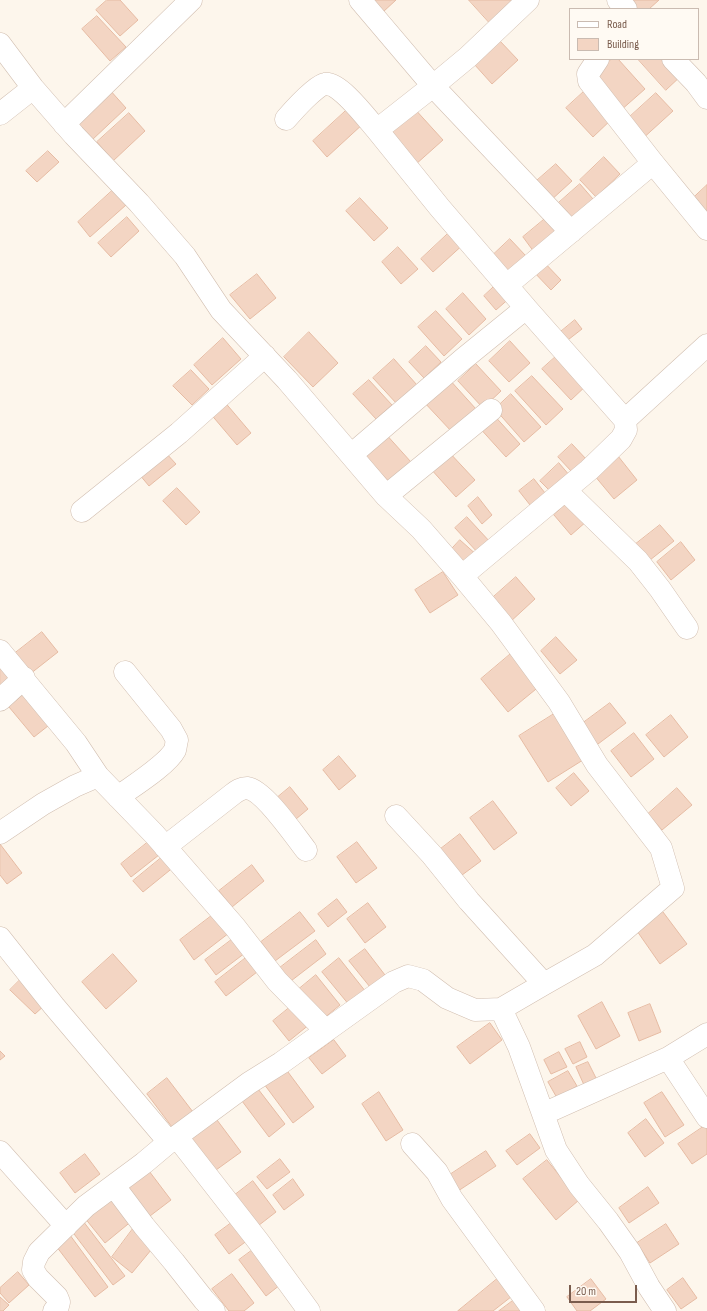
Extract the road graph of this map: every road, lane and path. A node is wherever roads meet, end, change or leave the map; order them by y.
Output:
1 (191, 0) edge
2 (360, 0) edge
3 (528, 0) edge
4 (618, 0) edge
5 (625, 8) edge
6 (0, 44) edge
7 (597, 60) edge
8 (674, 60) edge
9 (433, 86) junction
10 (33, 88) junction
11 (707, 98) edge
12 (0, 114) edge
13 (286, 119) dead end
14 (64, 124) junction
15 (377, 130) junction
16 (653, 163) junction
17 (707, 229) edge
18 (571, 232) junction
19 (508, 285) junction
20 (526, 308) junction
21 (707, 345) edge
22 (265, 356) junction
23 (491, 410) dead end
24 (625, 420) junction
25 (351, 455) junction
26 (565, 490) junction
27 (386, 496) junction
28 (82, 511) dead end
29 (462, 576) junction
30 (687, 628) dead end
31 (0, 651) edge
32 (125, 672) dead end
33 (24, 678) junction
34 (0, 700) edge
35 (98, 776) junction
36 (118, 797) junction
37 (396, 816) dead end
38 (0, 832) edge
39 (166, 847) junction
40 (306, 850) dead end
41 (0, 938) edge
42 (544, 984) junction
43 (501, 1010) junction
44 (326, 1031) junction
45 (707, 1034) edge
46 (668, 1058) junction
47 (543, 1114) junction
48 (707, 1117) edge
49 (173, 1139) junction
50 (412, 1144) dead end
51 (0, 1152) edge
52 (114, 1186) junction
53 (66, 1226) junction
54 (54, 1311) edge
55 (214, 1311) edge
56 (309, 1311) edge
57 (534, 1311) edge
58 (665, 1311) edge

1 - 14 street
2 - 9 street
3 - 9 street
4 - 5 street
6 - 10 street
7 - 16 street
8 - 11 street
9 - 15 street
9 - 18 street
10 - 12 street
10 - 14 street
13 - 15 street
14 - 22 street
15 - 19 street
16 - 17 street
16 - 18 street
18 - 19 street
19 - 20 street
20 - 24 street
20 - 25 street
21 - 24 street
22 - 25 street
22 - 28 street
23 - 27 street
24 - 26 street
25 - 27 street
26 - 29 street
26 - 30 street
27 - 29 street
29 - 42 street
31 - 33 street
32 - 36 street
33 - 34 street
33 - 35 street
35 - 36 street
35 - 38 street
36 - 39 street
37 - 42 street
39 - 40 street
39 - 44 street
41 - 49 street
42 - 43 street
43 - 44 street
43 - 47 street
44 - 49 street
45 - 46 street
46 - 47 street
46 - 48 street
47 - 58 street
49 - 52 street
49 - 56 street
50 - 57 street
51 - 53 street
52 - 53 street
52 - 55 street
53 - 54 street

